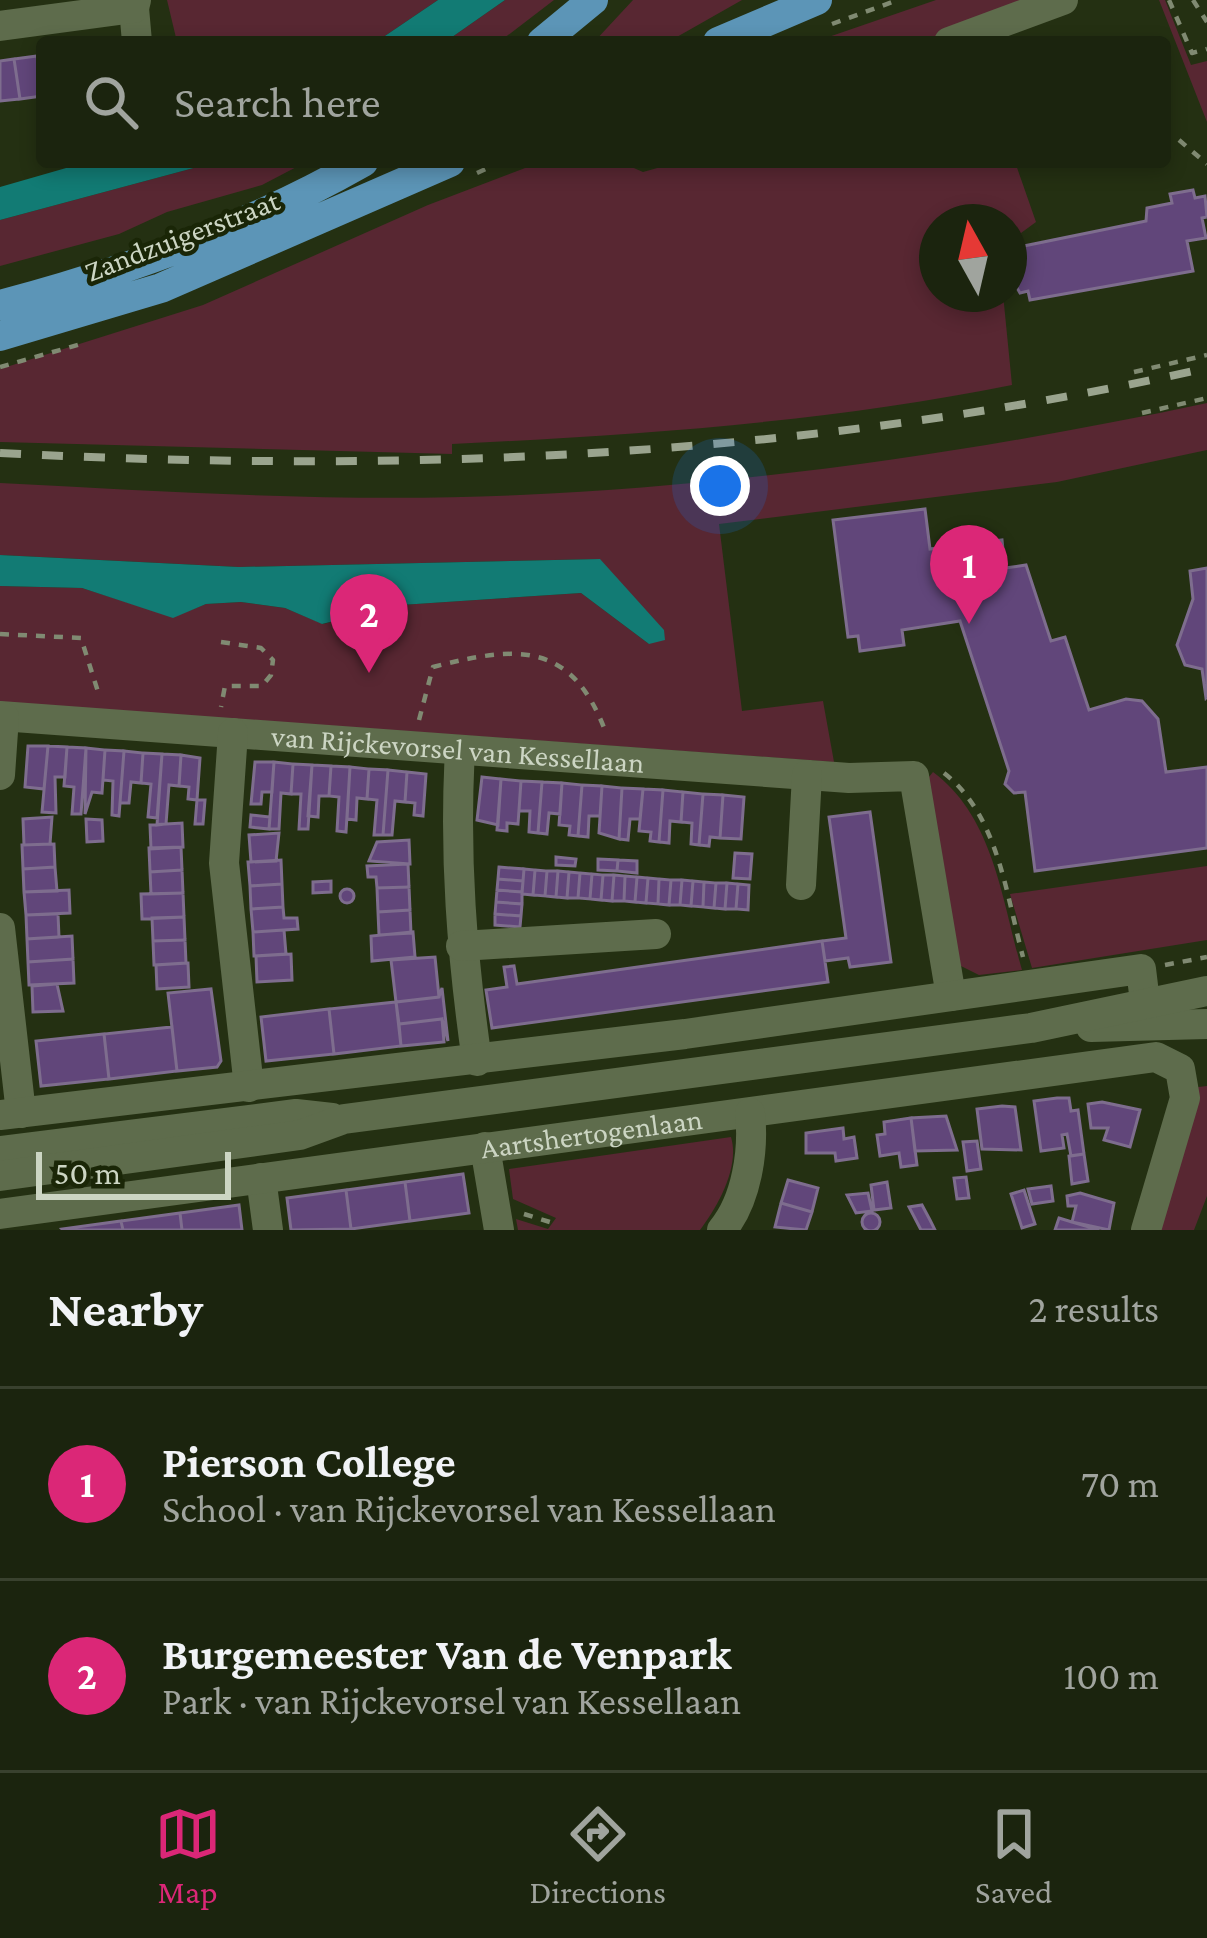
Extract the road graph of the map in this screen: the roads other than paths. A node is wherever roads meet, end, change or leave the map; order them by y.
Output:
1 (593, 0) edge
2 (1064, 0) edge
3 (135, 4) edge
4 (821, 13) edge
5 (0, 26) edge
6 (573, 32) edge
7 (137, 36) edge
8 (739, 36) edge
9 (966, 36) edge
10 (350, 168) edge
11 (436, 168) edge
12 (0, 305) edge
13 (0, 336) edge
14 (2, 717) edge
15 (227, 722) junction
16 (460, 750) junction
17 (0, 775) edge
18 (807, 775) junction
19 (801, 885) dead end
20 (0, 928) edge
21 (656, 934) dead end
22 (460, 946) junction
23 (1207, 991) edge
24 (951, 996) junction
25 (1145, 1002) junction
26 (1207, 1024) edge
27 (1031, 1028) junction
28 (477, 1061) junction
29 (249, 1087) junction
30 (750, 1113) junction
31 (11, 1114) edge
32 (344, 1120) junction
33 (485, 1148) junction
34 (0, 1151) edge
35 (0, 1176) edge
36 (261, 1178) junction
37 (0, 1214) edge
38 (37, 1219) edge
39 (268, 1230) edge
40 (499, 1230) edge
41 (722, 1230) edge
42 (1146, 1230) edge

1 - 6 main road
2 - 9 street
3 - 5 street
3 - 7 street
4 - 8 main road
10 - 12 main road, Zandzuigerstraat
11 - 13 main road, Zandzuigerstraat
14 - 15 street, van Rijckevorsel van Kessellaan
14 - 17 street
15 - 16 street, van Rijckevorsel van Kessellaan
15 - 29 street
16 - 18 street, van Rijckevorsel van Kessellaan
16 - 22 street
18 - 19 street
18 - 24 street, van Rijckevorsel van Kessellaan
20 - 31 street
21 - 22 street
22 - 28 street
23 - 25 street, Aartshertogenlaan
24 - 25 street
24 - 28 street
25 - 27 street, Aartshertogenlaan
26 - 27 street, Aartshertogenlaan
27 - 32 street, Aartshertogenlaan
28 - 29 street
29 - 31 street
30 - 33 street, Aartshertogenlaan
30 - 41 street
30 - 42 street, Aartshertogenlaan
32 - 34 street, Aartshertogenlaan
32 - 35 street, Aartshertogenlaan
33 - 36 street, Aartshertogenlaan
33 - 40 street
36 - 38 street, Aartshertogenlaan
36 - 39 street
37 - 38 street, Aartshertogenlaan

